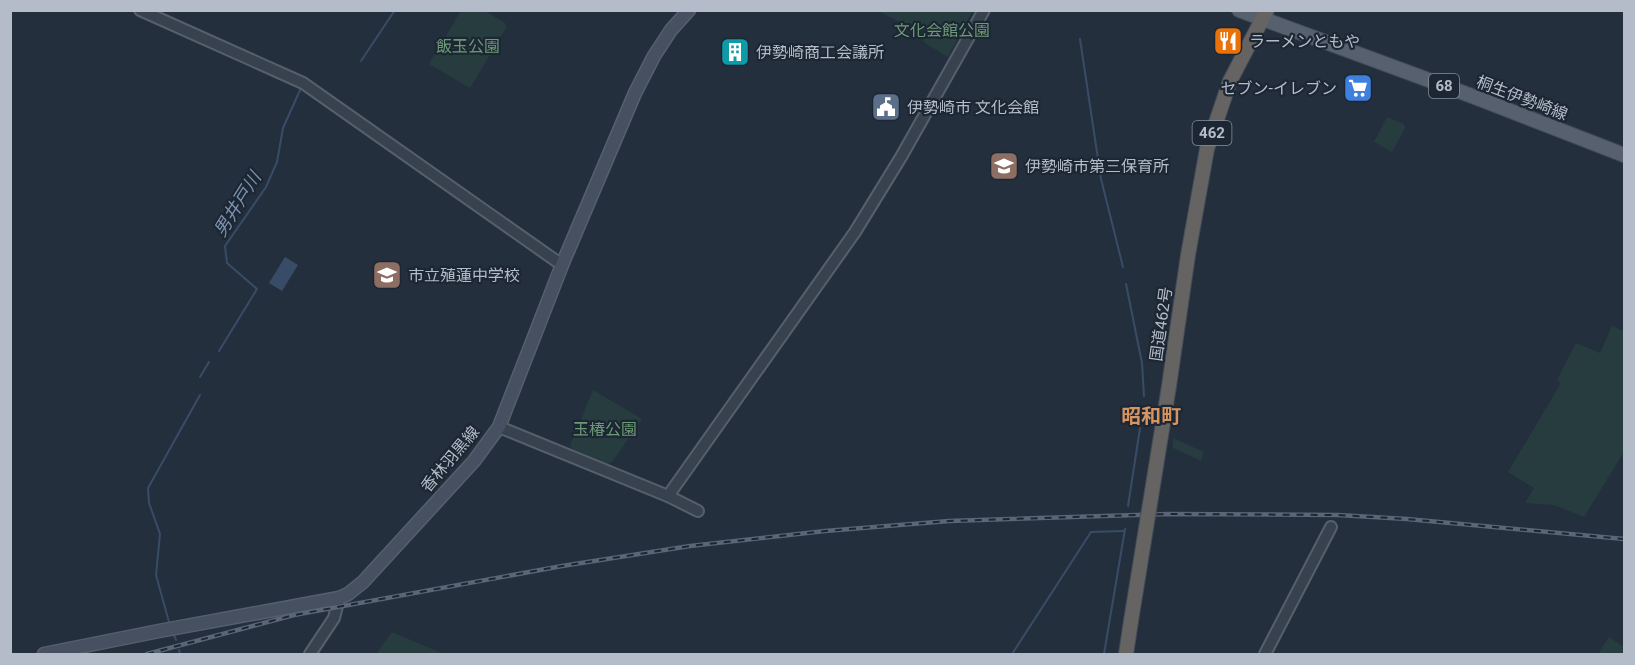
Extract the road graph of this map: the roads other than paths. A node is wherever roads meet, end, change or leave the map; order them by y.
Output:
1 (140, 10) edge
2 (689, 10) edge
3 (984, 10) edge
4 (1239, 10) edge
5 (1265, 15) edge
6 (1624, 155) edge
7 (562, 265) junction
8 (499, 427) junction
9 (668, 496) junction
10 (698, 511) dead end
11 (1332, 527) dead end
12 (339, 598) junction
13 (44, 654) edge
14 (310, 654) edge
15 (1126, 654) edge
16 (1265, 654) edge

1 - 7 street
2 - 7 main road, 香林羽黒線
3 - 9 street
4 - 5 main road, 桐生伊勢崎線 / 68
5 - 6 main road, 桐生伊勢崎線 / 68
5 - 15 highway, 国道462号 / 462, bridge
7 - 8 main road, 香林羽黒線
8 - 9 street
8 - 12 main road, 香林羽黒線
9 - 10 street
11 - 16 street
12 - 13 main road, 香林羽黒線
12 - 14 street

